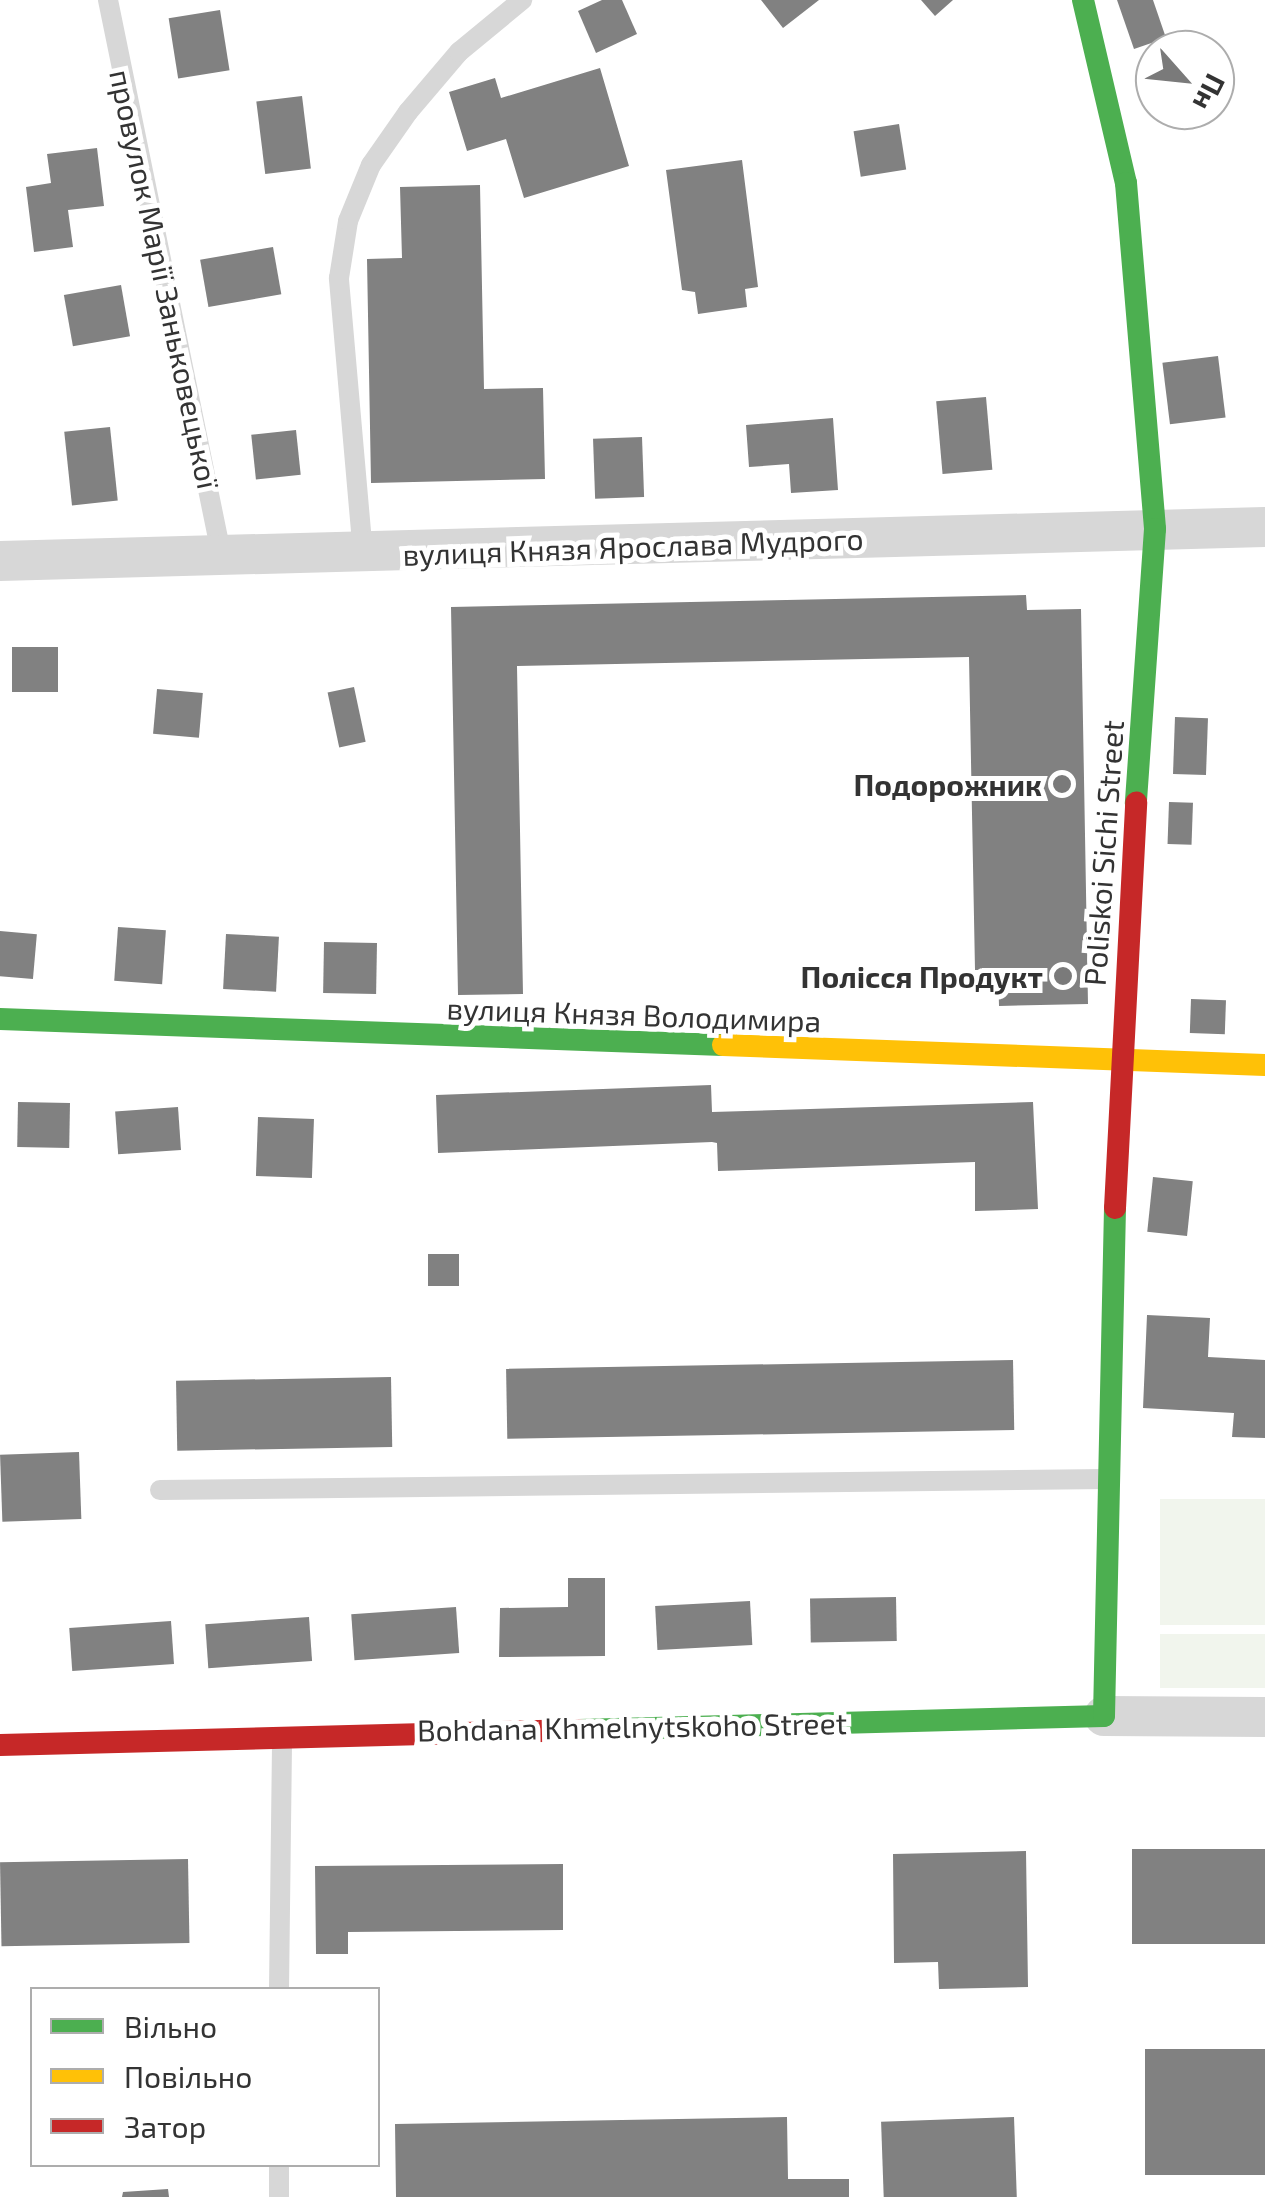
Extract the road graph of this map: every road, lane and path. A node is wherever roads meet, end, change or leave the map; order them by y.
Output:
1 (108, 0) edge
2 (522, 0) edge
3 (1083, 0) edge
4 (1265, 527) edge
5 (1155, 529) junction
6 (363, 554) junction
7 (222, 558) junction
8 (0, 561) edge
9 (0, 1019) edge
10 (1118, 1064) junction
11 (1265, 1065) edge
12 (1109, 1479) junction
13 (160, 1490) dead end
14 (1104, 1716) junction
15 (1265, 1717) edge
16 (282, 1736) junction
17 (0, 1745) edge
18 (279, 1987) edge
19 (279, 2167) edge
20 (279, 2197) edge

1 - 7 lane, провулок Марії Заньковецької
2 - 6 lane
3 - 5 street, Poliskoi Sichi Street
4 - 5 street, вулиця Князя Ярослава Мудрого
5 - 6 street, вулиця Князя Ярослава Мудрого
5 - 10 street, Poliskoi Sichi Street
6 - 7 street, вулиця Князя Ярослава Мудрого
7 - 8 street, вулиця Князя Ярослава Мудрого
9 - 10 street, вулиця Князя Володимира
10 - 11 street, вулиця Князя Володимира
10 - 12 street, Poliskoi Sichi Street
12 - 13 lane
12 - 14 street, Poliskoi Sichi Street
14 - 15 street, Bohdana Khmelnytskoho Street
14 - 16 street, Bohdana Khmelnytskoho Street
16 - 17 street, Bohdana Khmelnytskoho Street
16 - 18 lane
19 - 20 lane

